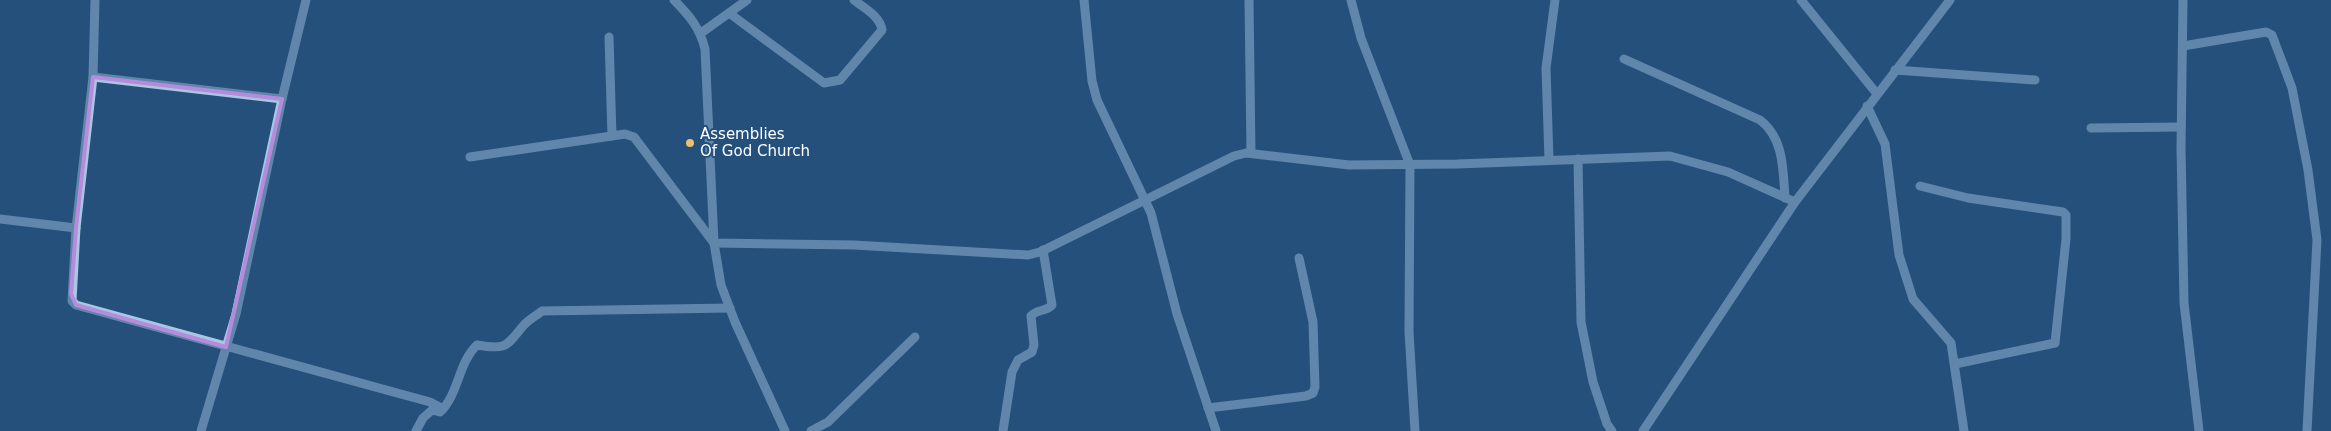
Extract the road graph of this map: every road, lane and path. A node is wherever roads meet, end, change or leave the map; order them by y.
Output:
1 (95, 0) edge
2 (306, 0) edge
3 (674, 0) edge
4 (748, 0) edge
5 (854, 0) edge
6 (1084, 0) edge
7 (1249, 0) edge
8 (1351, 0) edge
9 (1555, 0) edge
10 (1801, 0) edge
11 (1950, 0) edge
12 (2183, 0) edge
13 (729, 13) junction
14 (701, 34) junction
15 (609, 37) dead end
16 (2182, 46) junction
17 (1624, 59) dead end
18 (1895, 70) junction
19 (93, 77) junction
20 (2035, 80) dead end
21 (1877, 94) junction
22 (282, 99) junction
23 (1867, 106) junction
24 (2181, 127) junction
25 (2091, 128) dead end
26 (612, 136) junction
27 (1251, 153) junction
28 (470, 157) dead end
29 (1578, 159) junction
30 (1549, 160) junction
31 (1410, 165) junction
32 (1920, 186) dead end
33 (1785, 198) junction
34 (1145, 200) junction
35 (1794, 202) junction
36 (0, 219) edge
37 (76, 228) junction
38 (714, 243) junction
39 (1043, 250) junction
40 (1299, 258) dead end
41 (730, 308) junction
42 (915, 337) dead end
43 (226, 347) junction
44 (1955, 364) junction
45 (1208, 408) junction
46 (443, 409) junction
47 (201, 431) edge
48 (416, 431) edge
49 (785, 431) edge
50 (811, 431) edge
51 (1003, 431) edge
52 (1216, 431) edge
53 (1415, 431) edge
54 (1612, 431) edge
55 (1643, 431) edge
56 (1964, 431) edge
57 (2199, 431) edge
58 (2306, 431) edge

1 - 19 street
2 - 22 street
3 - 14 street
4 - 13 street
5 - 13 street
6 - 34 street
7 - 27 street
8 - 31 street
9 - 30 street
10 - 21 street
11 - 18 street
12 - 16 street
13 - 14 street
14 - 38 street
15 - 26 street
16 - 24 street
16 - 58 street
17 - 33 street
18 - 20 street
18 - 21 street
19 - 22 street
19 - 37 street
21 - 23 street
22 - 43 street
23 - 35 street
23 - 44 street
24 - 25 street
24 - 57 street
26 - 28 street
26 - 38 street
27 - 31 street
27 - 34 street
29 - 30 street
29 - 33 street
29 - 54 street
30 - 31 street
31 - 53 street
32 - 44 street
33 - 35 street
34 - 39 street
34 - 45 street
35 - 55 street
36 - 37 street
37 - 43 street
38 - 39 street
38 - 41 street
39 - 51 street
40 - 45 street
41 - 46 street
41 - 49 street
42 - 50 street
43 - 46 street
43 - 47 street
44 - 56 street
45 - 52 street
46 - 48 street

